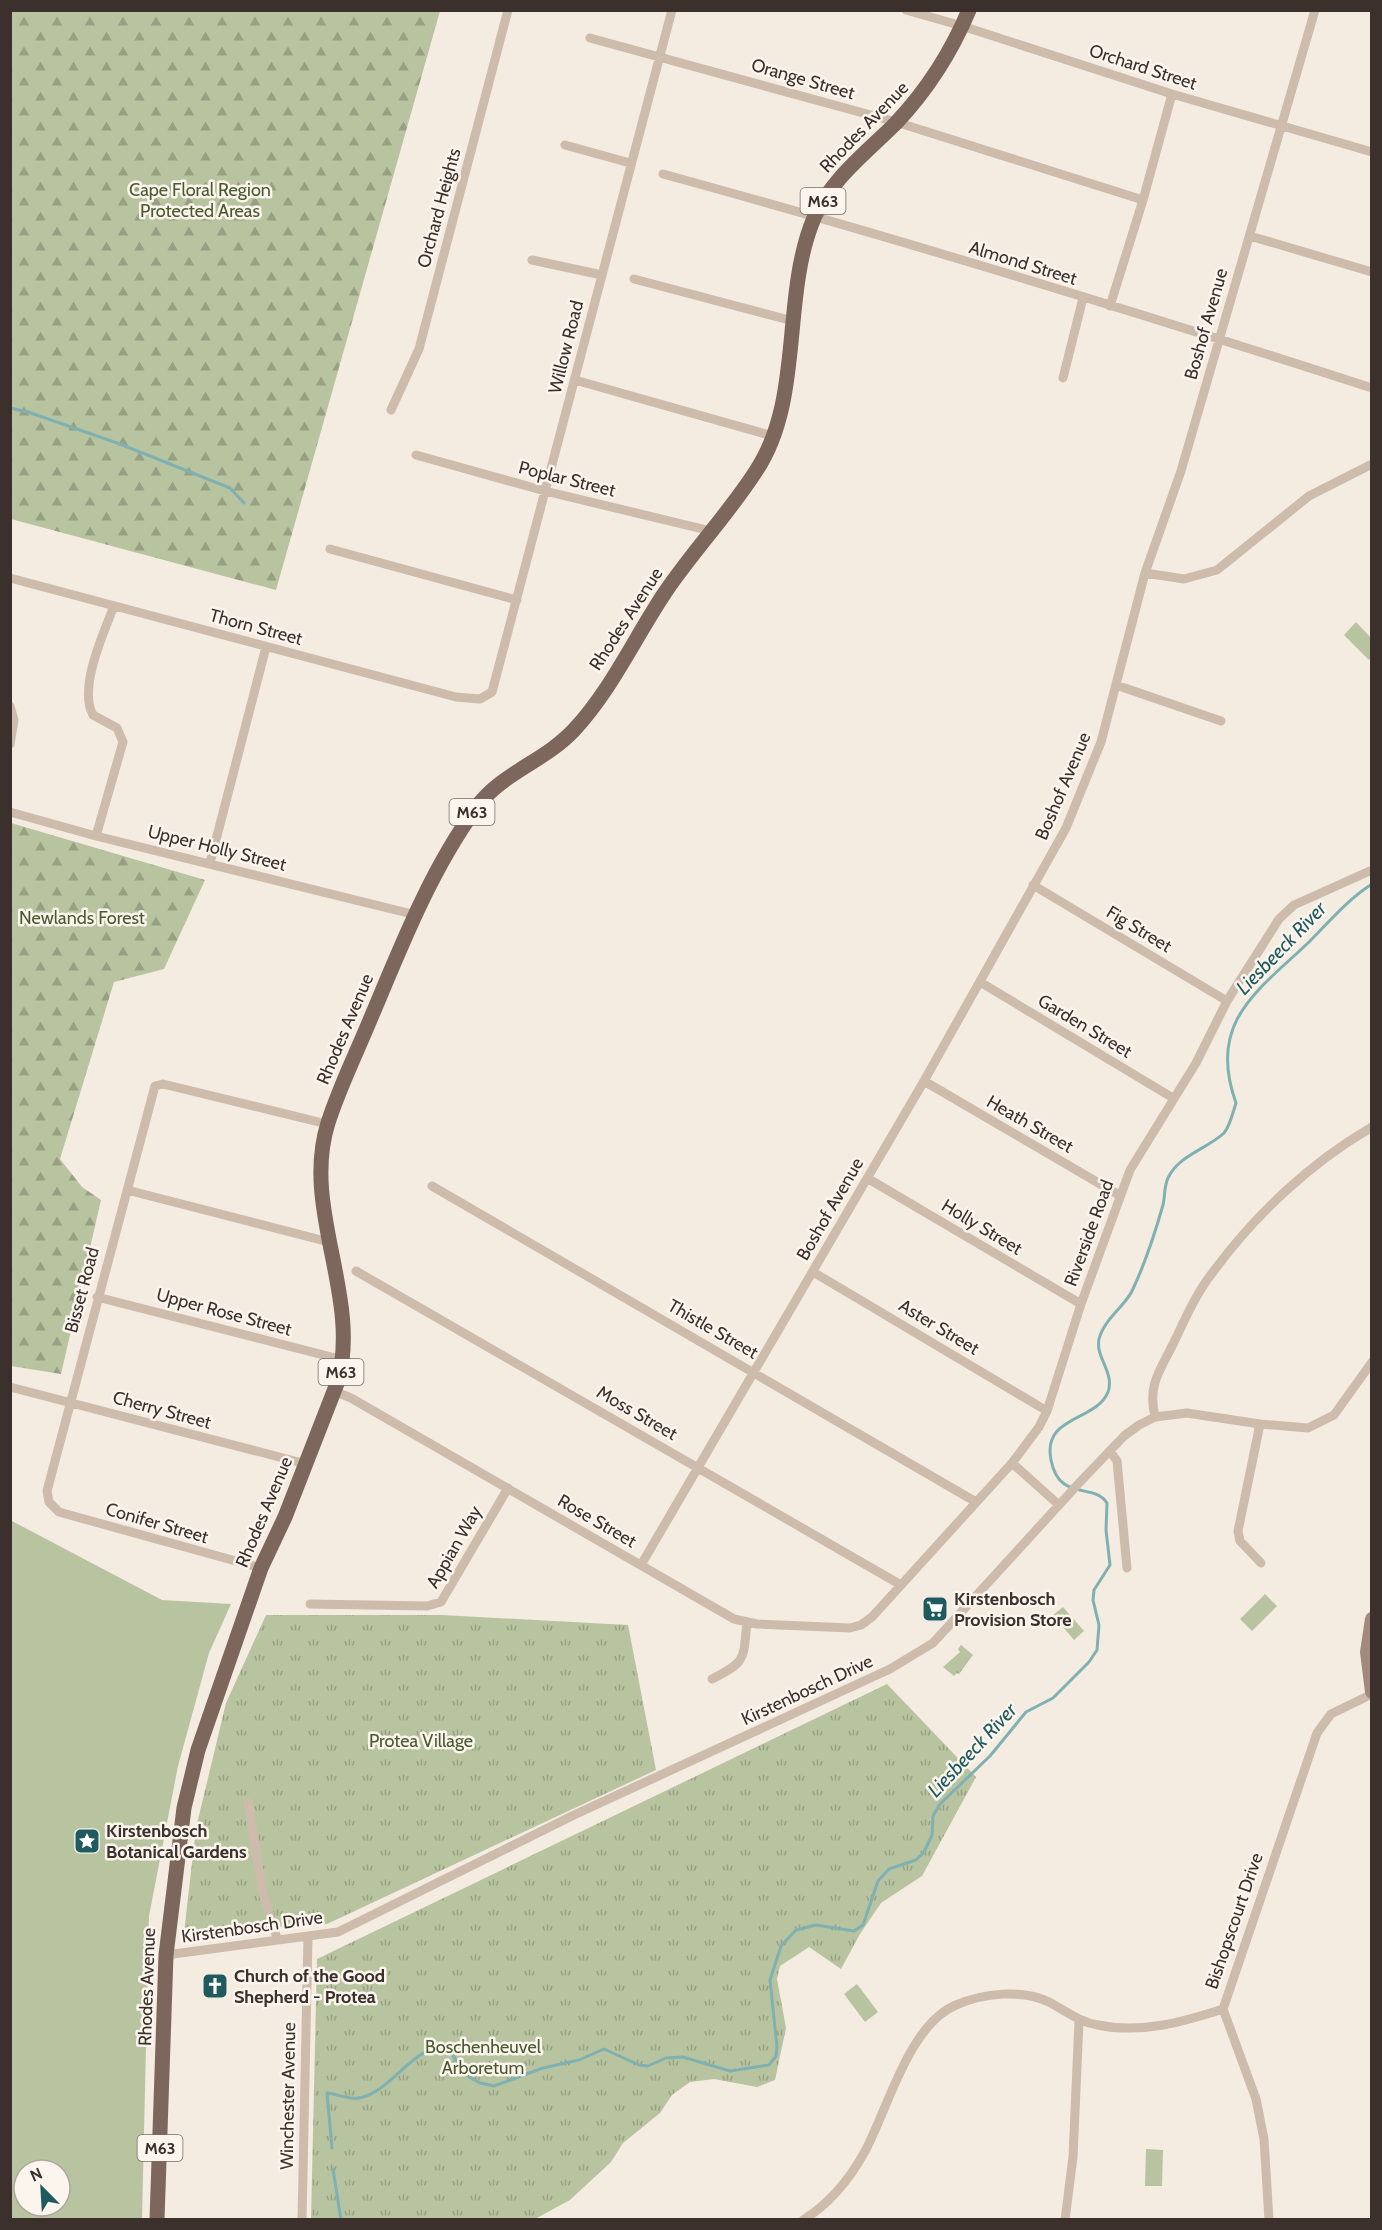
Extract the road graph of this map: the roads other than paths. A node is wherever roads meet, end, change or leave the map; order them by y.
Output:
1 (508, 10) edge
2 (672, 10) edge
3 (906, 10) edge
4 (969, 10) edge
5 (1315, 10) edge
6 (962, 26) junction
7 (590, 38) dead end
8 (662, 56) junction
9 (1172, 94) junction
10 (896, 123) junction
11 (1281, 126) junction
12 (565, 145) dead end
13 (1371, 152) edge
14 (630, 164) junction
15 (663, 174) dead end
16 (1143, 200) junction
17 (815, 215) junction
18 (1250, 236) junction
19 (532, 260) dead end
20 (1371, 273) edge
21 (602, 275) junction
22 (634, 279) dead end
23 (1083, 298) junction
24 (1110, 306) junction
25 (793, 321) junction
26 (1219, 338) junction
27 (1063, 378) dead end
28 (575, 380) junction
29 (1371, 388) edge
30 (392, 410) dead end
31 (773, 436) junction
32 (416, 455) dead end
33 (1371, 464) edge
34 (545, 491) junction
35 (711, 531) junction
36 (330, 549) dead end
37 (1145, 573) junction
38 (10, 578) edge
39 (517, 600) junction
40 (114, 606) junction
41 (266, 646) junction
42 (1116, 685) junction
43 (492, 692) joint
44 (10, 705) edge
45 (1221, 721) dead end
46 (10, 744) edge
47 (10, 812) edge
48 (96, 836) junction
49 (210, 863) junction
50 (1371, 870) edge
51 (1033, 885) junction
52 (416, 915) junction
53 (980, 982) junction
54 (1227, 1001) junction
55 (924, 1081) junction
56 (1173, 1098) junction
57 (327, 1124) junction
58 (1371, 1127) edge
59 (867, 1178) junction
60 (432, 1186) dead end
61 (127, 1190) junction
62 (1119, 1195) junction
63 (329, 1242) junction
64 (356, 1271) dead end
65 (813, 1272) junction
66 (97, 1297) junction
67 (1081, 1304) junction
68 (343, 1360) junction
69 (1371, 1362) edge
70 (752, 1371) junction
71 (10, 1387) edge
72 (334, 1391) junction
73 (68, 1402) junction
74 (1047, 1411) junction
75 (1155, 1417) junction
76 (1260, 1424) junction
77 (1110, 1451) junction
78 (1012, 1463) junction
79 (306, 1464) junction
80 (698, 1467) junction
81 (508, 1488) junction
82 (49, 1502) joint
83 (976, 1502) junction
84 (1062, 1502) junction
85 (1261, 1563) dead end
86 (641, 1565) junction
87 (261, 1568) junction
88 (1127, 1568) dead end
89 (901, 1585) junction
90 (310, 1604) dead end
91 (1371, 1619) edge
92 (747, 1622) junction
93 (858, 1626) joint
94 (712, 1679) dead end
95 (1371, 1693) edge
96 (248, 1803) dead end
97 (308, 1937) junction
98 (277, 1938) junction
99 (166, 1955) junction
100 (1223, 2009) junction
101 (1080, 2021) junction
102 (157, 2220) edge
103 (302, 2220) edge
104 (803, 2220) edge
105 (1065, 2220) edge
106 (1269, 2220) edge

1 - 30 street, Orchard Heights
2 - 8 street, Willow Road
3 - 6 street, Orchard Street
4 - 6 main road, Rhodes Avenue / M63
5 - 11 street, Boshof Avenue
6 - 9 street, Orchard Street
6 - 10 main road, Rhodes Avenue / M63
7 - 8 street, Orange Street
8 - 10 street, Orange Street
8 - 14 street, Willow Road
9 - 11 street, Orchard Street
9 - 16 street
10 - 16 street, Orange Street
10 - 17 main road, Rhodes Avenue / M63
11 - 13 street, Orchard Street
11 - 18 street, Boshof Avenue
12 - 14 street
14 - 21 street, Willow Road
15 - 17 street, Almond Street
16 - 24 street
17 - 23 street, Almond Street
17 - 25 main road, Rhodes Avenue / M63
18 - 20 street
18 - 26 street, Boshof Avenue
19 - 21 street
21 - 28 street, Willow Road
22 - 25 street
23 - 24 street, Almond Street
23 - 27 street
24 - 26 street, Almond Street
25 - 31 main road, Rhodes Avenue / M63
26 - 29 street, Almond Street
26 - 37 street, Boshof Avenue
28 - 31 street
28 - 34 street, Willow Road
31 - 35 main road, Rhodes Avenue / M63
32 - 34 street, Poplar Street
33 - 37 street
34 - 35 street, Poplar Street
34 - 39 street, Willow Road
35 - 52 main road, Rhodes Avenue / M63
36 - 39 street
37 - 42 street, Boshof Avenue
38 - 40 street, Thorn Street
39 - 43 street, Willow Road
40 - 41 street, Thorn Street
40 - 48 street
41 - 43 street, Thorn Street
41 - 49 street
42 - 45 street
42 - 51 street, Boshof Avenue
44 - 46 street
47 - 48 street, Upper Holly Street
48 - 49 street, Upper Holly Street
49 - 52 street, Upper Holly Street
50 - 54 street, Riverside Road
51 - 53 street, Boshof Avenue
51 - 54 street, Fig Street
52 - 57 main road, Rhodes Avenue / M63
53 - 55 street, Boshof Avenue
53 - 56 street, Garden Street
54 - 56 street, Riverside Road
55 - 59 street, Boshof Avenue
55 - 62 street, Heath Street
56 - 62 street, Riverside Road
57 - 61 street, Bisset Road
57 - 63 main road, Rhodes Avenue / M63
58 - 75 street
59 - 65 street, Boshof Avenue
59 - 67 street, Holly Street
60 - 70 street, Thistle Street
61 - 63 street
61 - 66 street, Bisset Road
62 - 67 street, Riverside Road
63 - 68 main road, Rhodes Avenue / M63
64 - 80 street, Moss Street
65 - 70 street, Boshof Avenue
65 - 74 street, Aster Street
66 - 68 street, Upper Rose Street
66 - 73 street, Bisset Road
67 - 74 street, Riverside Road
68 - 72 main road, Rhodes Avenue / M63
69 - 76 street, Kirstenbosch Drive
70 - 80 street, Boshof Avenue
70 - 83 street, Thistle Street
71 - 73 street, Cherry Street
72 - 79 main road, Rhodes Avenue / M63
72 - 81 street, Rose Street
73 - 79 street, Cherry Street
73 - 82 street, Bisset Road
74 - 78 street, Riverside Road
75 - 76 street, Kirstenbosch Drive
75 - 77 street, Kirstenbosch Drive
76 - 85 street
77 - 84 street, Kirstenbosch Drive
77 - 88 street
78 - 83 street, Riverside Road
78 - 84 street
79 - 87 main road, Rhodes Avenue / M63
80 - 86 street, Boshof Avenue
80 - 89 street, Moss Street
81 - 86 street, Rose Street
81 - 90 street, Appian Way
82 - 87 street, Conifer Street
83 - 89 street, Riverside Road
84 - 97 street, Kirstenbosch Drive
86 - 92 street, Rose Street
87 - 99 main road, Rhodes Avenue / M63
89 - 93 street, Riverside Road
91 - 95 street, Bishopscourt Drive
92 - 93 street, Rose Street
92 - 94 street
95 - 100 street, Bishopscourt Drive
96 - 98 street
97 - 98 street, Kirstenbosch Drive
97 - 103 street, Winchester Avenue
98 - 99 street, Kirstenbosch Drive
99 - 102 main road, Rhodes Avenue / M63
100 - 101 street, Bishopscourt Drive
100 - 106 street
101 - 104 street, Bishopscourt Drive
101 - 105 street

